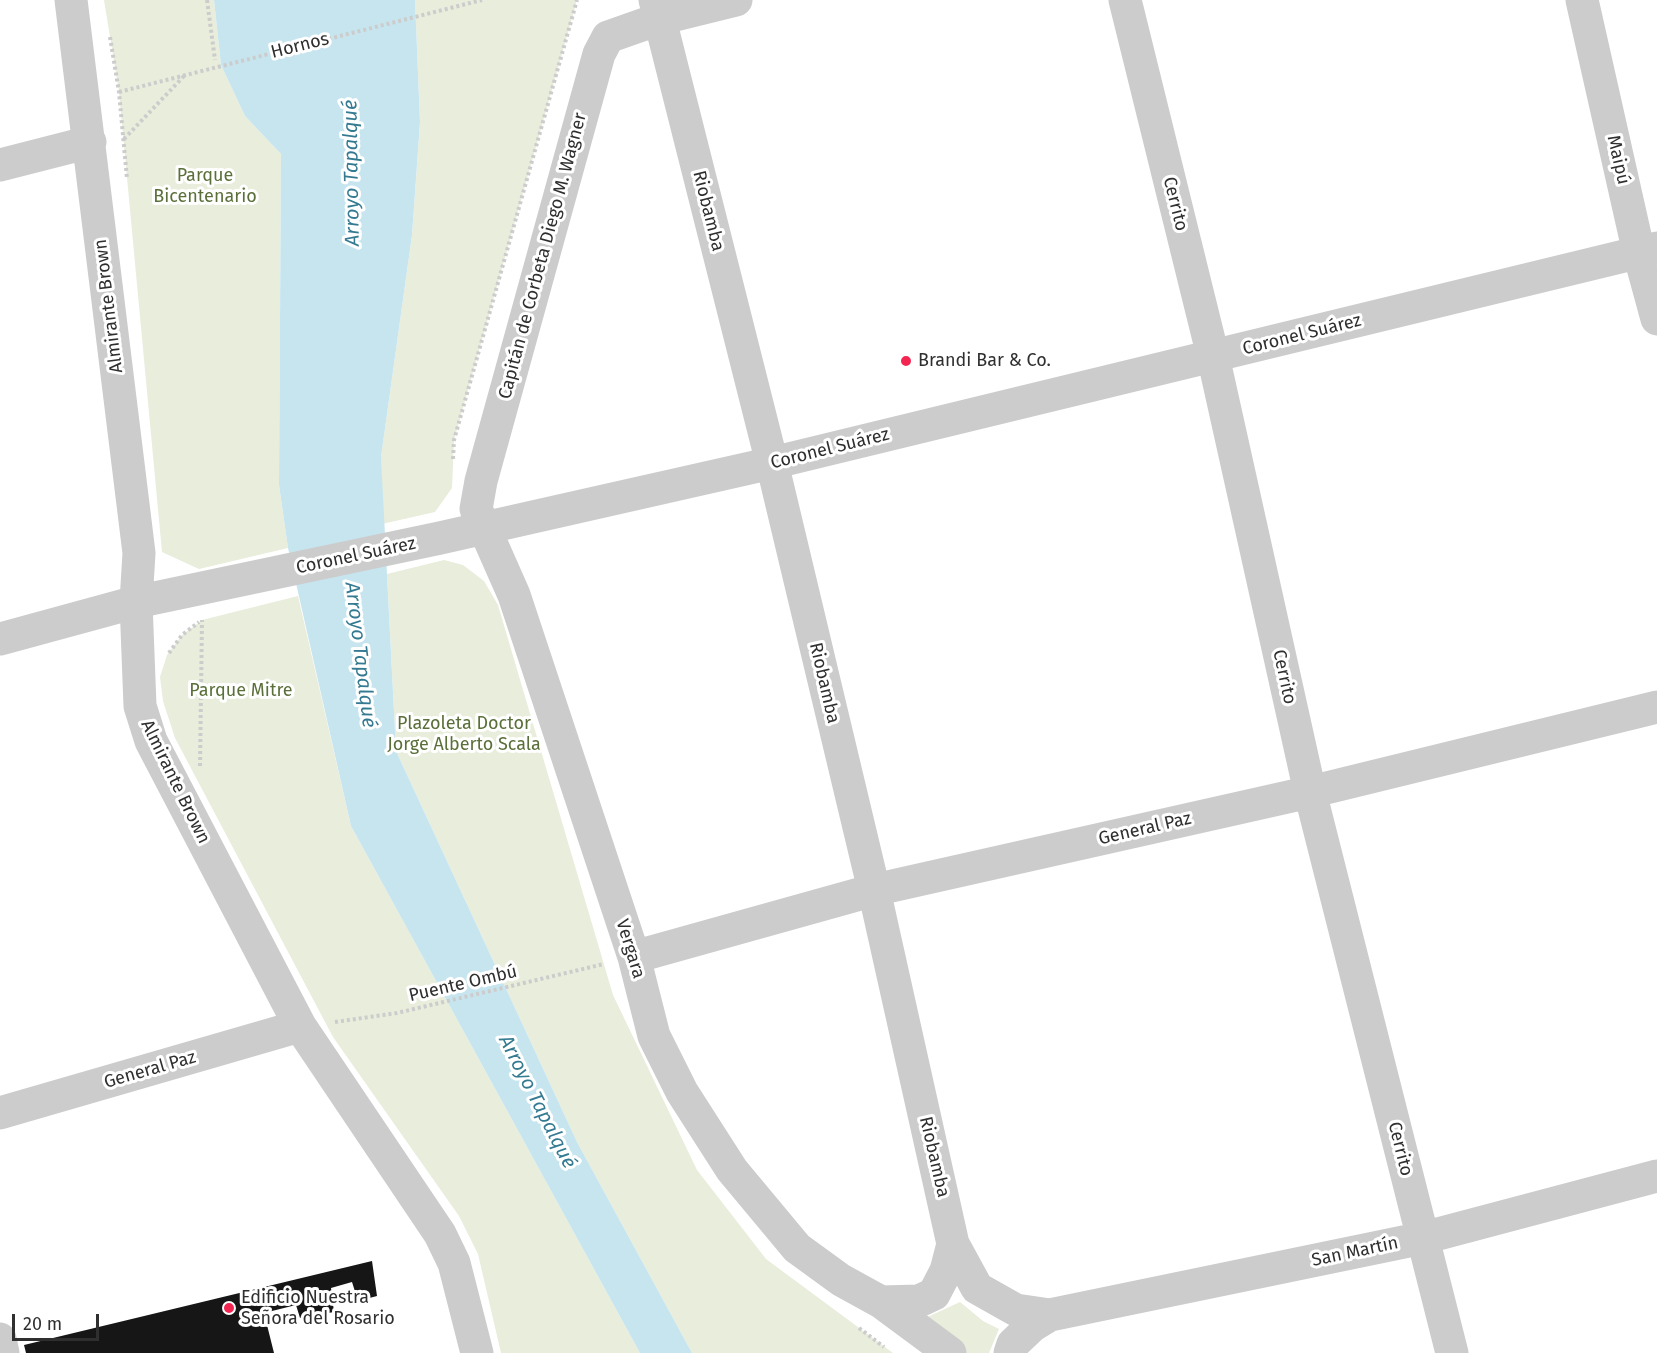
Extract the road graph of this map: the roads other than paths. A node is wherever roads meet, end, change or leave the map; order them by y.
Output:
1 (71, 0) edge
2 (736, 0) edge
3 (1125, 0) edge
4 (1582, 0) edge
5 (657, 10) edge
6 (90, 142) junction
7 (0, 165) edge
8 (1648, 250) edge
9 (1657, 319) edge
10 (1213, 356) junction
11 (772, 463) junction
12 (483, 529) junction
13 (136, 602) junction
14 (0, 639) edge
15 (1657, 707) edge
16 (1310, 792) junction
17 (874, 890) junction
18 (619, 961) junction
19 (313, 1024) junction
20 (0, 1113) edge
21 (1657, 1176) edge
22 (1423, 1238) junction
23 (953, 1244) junction
24 (881, 1302) junction
25 (1050, 1315) junction
26 (0, 1339) edge
27 (3, 1353) edge
28 (477, 1353) edge
29 (950, 1353) edge
30 (1010, 1353) edge
31 (1452, 1353) edge

1 - 6 street, Almirante Brown
2 - 5 street
3 - 10 street, Cerrito
4 - 8 street, Maipú
5 - 11 street, Riobamba
5 - 12 street, Capitán de Corbeta Diego M. Wagner
6 - 7 street
6 - 13 street, Almirante Brown
8 - 9 street, Maipú
8 - 10 street, Coronel Suárez
10 - 11 street, Coronel Suárez
10 - 16 street, Cerrito
11 - 12 street, Coronel Suárez
11 - 17 street, Riobamba
12 - 13 street, Coronel Suárez
12 - 18 street, Vergara
13 - 14 street, Coronel Suárez
13 - 19 street, Almirante Brown
15 - 16 street, General Paz
16 - 17 street, General Paz
16 - 22 street, Cerrito
17 - 18 street, General Paz
17 - 23 street, Riobamba
18 - 24 street, Vergara
19 - 20 street, General Paz
19 - 28 street, Almirante Brown
21 - 22 street, San Martín
22 - 25 street, San Martín
22 - 31 street, Cerrito
23 - 24 street
23 - 25 street, Riobamba
24 - 29 street
25 - 30 street
26 - 27 street

